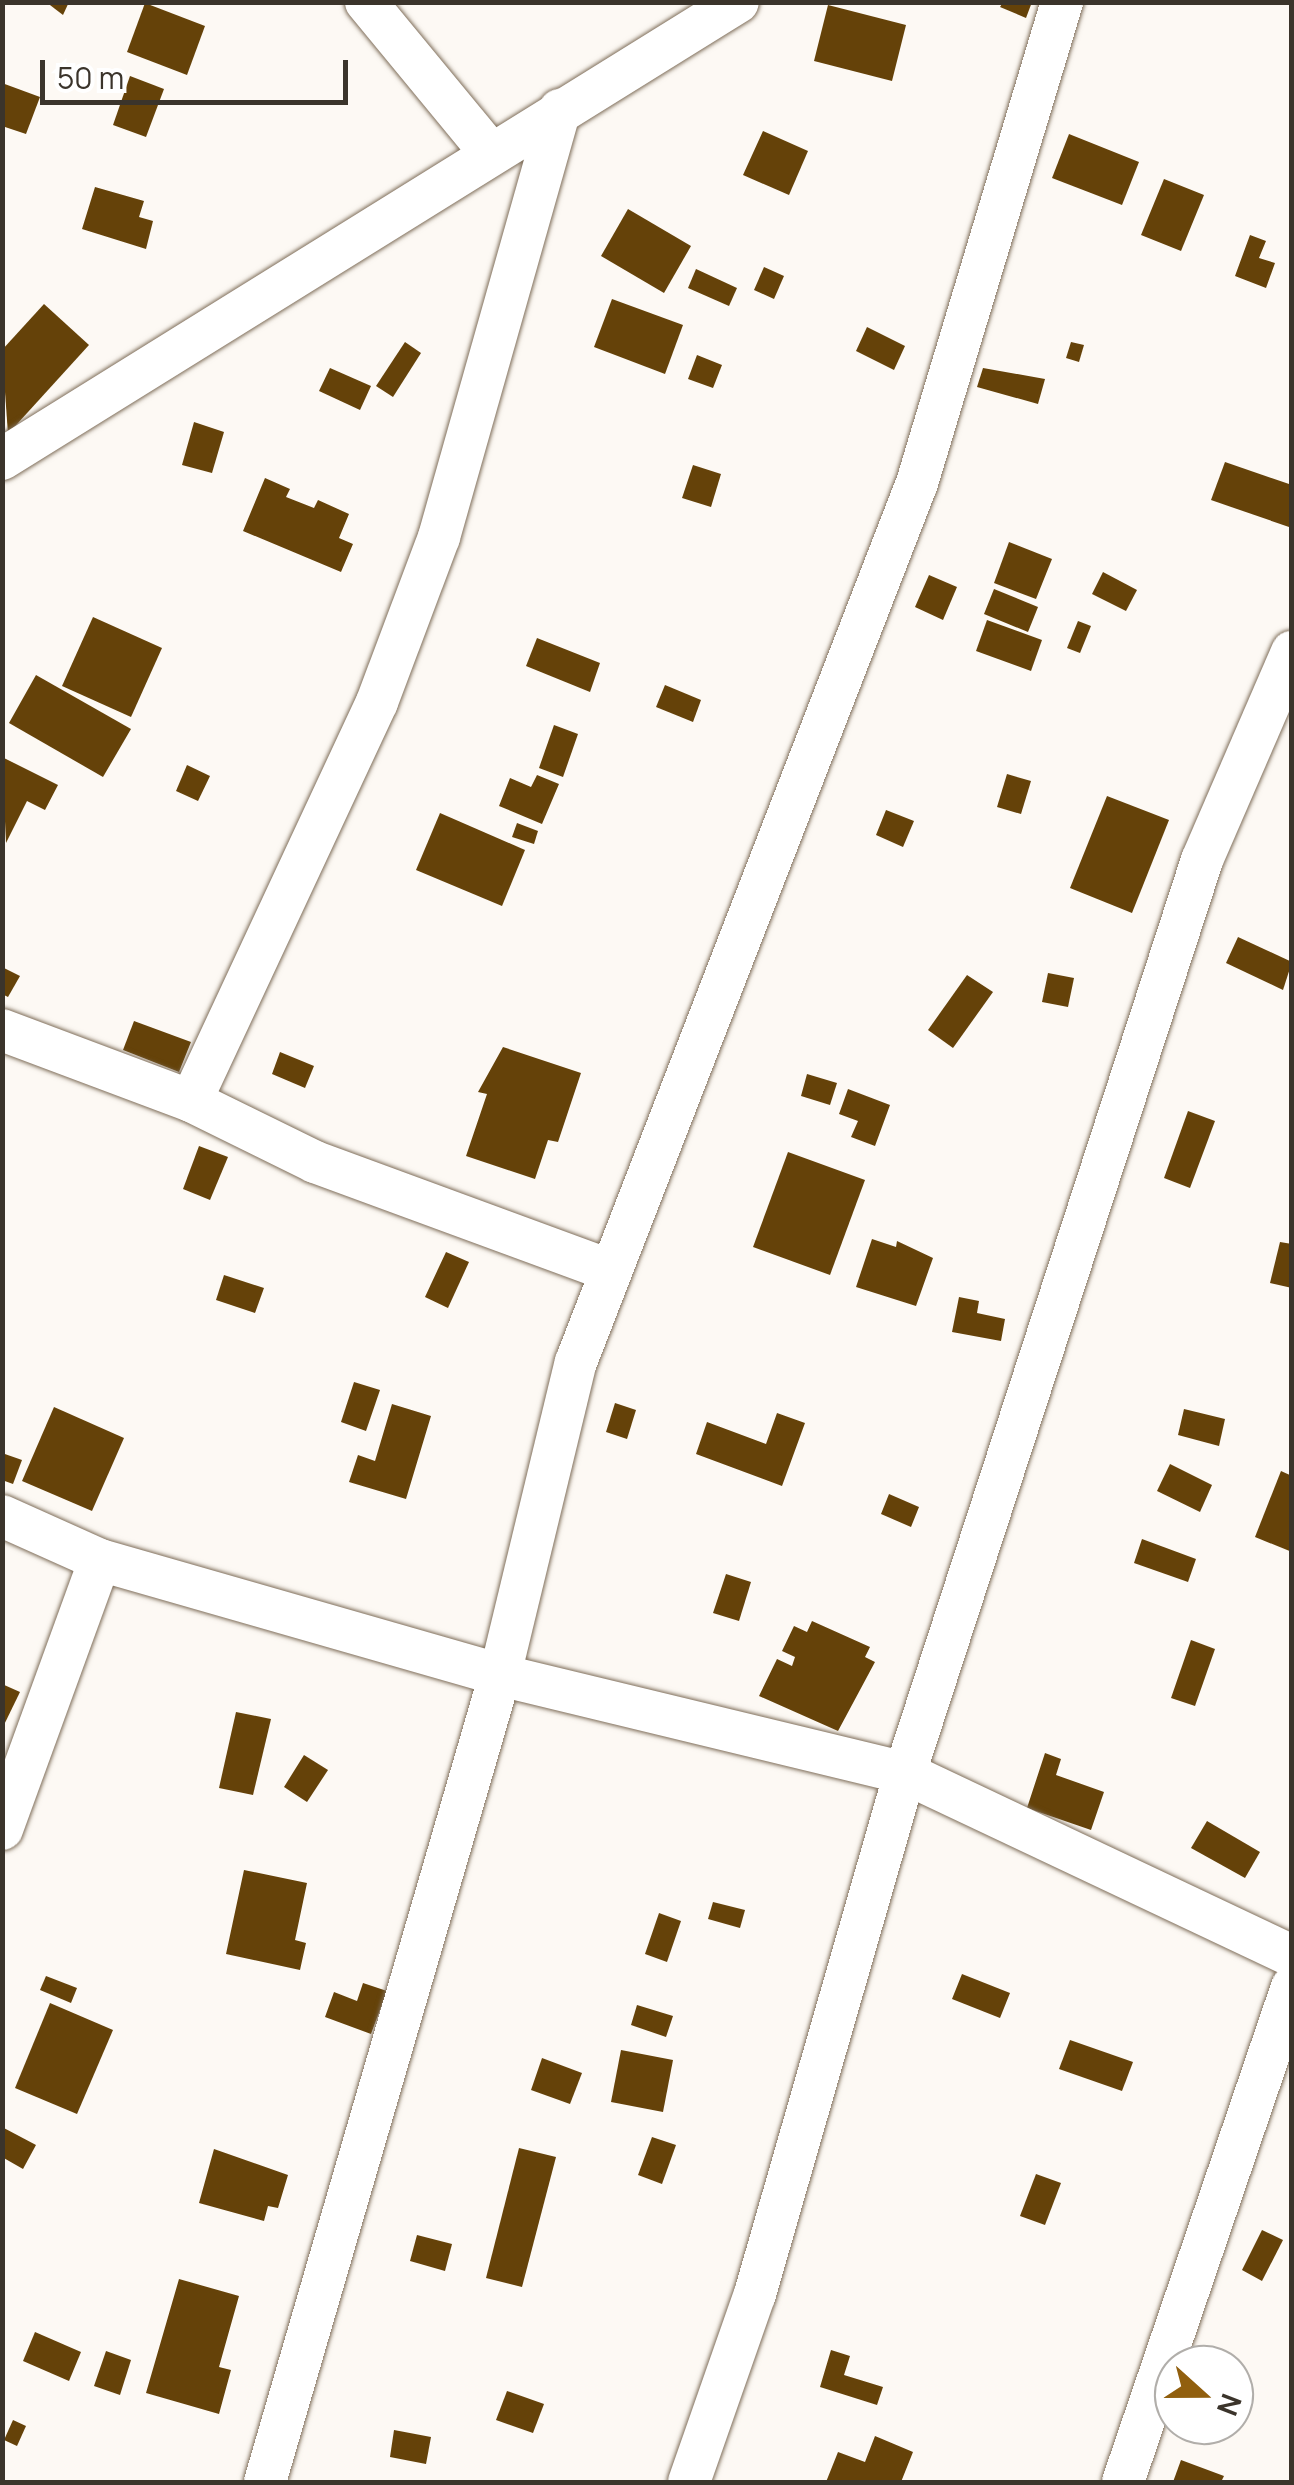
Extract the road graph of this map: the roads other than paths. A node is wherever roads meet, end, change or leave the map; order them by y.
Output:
1 (366, 2) edge
2 (738, 2) edge
3 (1062, 2) edge
4 (560, 110) junction
5 (489, 152) junction
6 (2, 459) edge
7 (1292, 652) edge
8 (2, 1030) edge
9 (191, 1101) junction
10 (609, 1270) junction
11 (2, 1516) edge
12 (100, 1560) junction
13 (500, 1675) junction
14 (905, 1772) junction
15 (2, 1829) edge
16 (1292, 1956) edge
17 (1292, 1987) edge
18 (264, 2482) edge
19 (689, 2482) edge
20 (1123, 2482) edge

1 - 5 street
2 - 4 street
3 - 10 street
4 - 5 street
4 - 9 street
5 - 6 street
7 - 14 street
8 - 9 street
9 - 10 street
10 - 13 street
11 - 12 street
12 - 13 street
12 - 15 street
13 - 14 street
13 - 18 street
14 - 16 street
14 - 19 street
17 - 20 street

